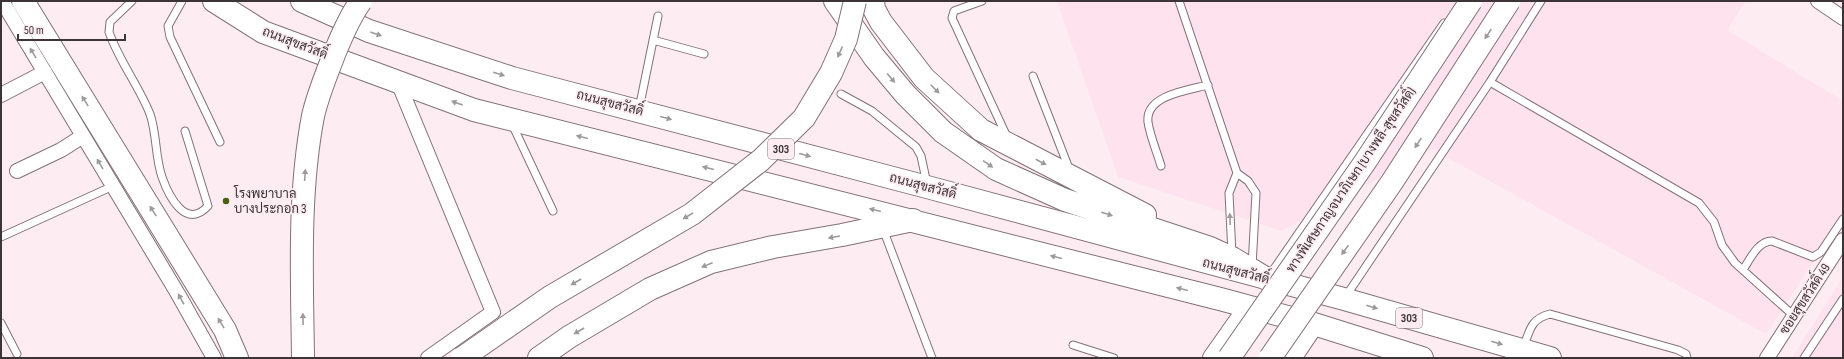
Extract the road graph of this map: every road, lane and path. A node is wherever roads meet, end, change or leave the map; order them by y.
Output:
1 (2, 1) edge
2 (23, 1) edge
3 (132, 1) edge
4 (182, 1) edge
5 (214, 1) edge
6 (302, 1) edge
7 (361, 1) edge
8 (835, 1) edge
9 (855, 1) edge
10 (873, 1) edge
11 (982, 1) edge
12 (1179, 1) edge
13 (1471, 1) edge
14 (1510, 1) edge
15 (1541, 1) edge
16 (1818, 1) edge
17 (1450, 14) dead end
18 (658, 16) dead end
19 (1843, 18) edge
20 (653, 40) junction
21 (704, 54) dead end
22 (45, 72) junction
23 (1033, 76) dead end
24 (398, 82) junction
25 (1490, 82) junction
26 (1208, 85) junction
27 (841, 94) dead end
28 (1, 95) edge
29 (638, 111) junction
30 (510, 118) junction
31 (185, 131) dead end
32 (83, 136) junction
33 (220, 142) dead end
34 (1012, 147) junction
35 (1161, 166) dead end
36 (17, 171) dead end
37 (1237, 173) junction
38 (1074, 179) junction
39 (113, 186) junction
40 (927, 187) junction
41 (553, 211) dead end
42 (1843, 219) edge
43 (913, 220) junction
44 (882, 227) junction
45 (1, 237) edge
46 (1843, 240) edge
47 (1210, 248) junction
48 (1232, 258) junction
49 (1743, 270) junction
50 (1259, 274) junction
51 (1843, 299) edge
52 (1344, 300) junction
53 (1249, 307) junction
54 (1794, 316) junction
55 (1, 323) edge
56 (1314, 324) junction
57 (1073, 345) dead end
58 (1228, 348) edge
59 (1522, 350) junction
60 (18, 354) dead end
61 (214, 358) edge
62 (237, 358) edge
63 (303, 358) edge
64 (428, 358) edge
65 (462, 358) edge
66 (539, 358) edge
67 (932, 358) edge
68 (1114, 358) edge
69 (1213, 358) edge
70 (1240, 358) edge
71 (1270, 358) edge
72 (1291, 358) edge
73 (1420, 358) edge
74 (1550, 358) edge
75 (1686, 358) edge
76 (1767, 358) edge
77 (1804, 358) edge

22 -> 1 street
62 -> 2 main road
3 - 31 lane
4 - 33 lane
5 - 24 main road, ถนนสุขสวัสดิ์
6 -> 29 main road, ถนนสุขสวัสดิ์ / 303
63 -> 7 main road, bridge
8 -> 47 main road
9 -> 65 main road, bridge
10 -> 34 main road
11 - 34 lane
12 - 26 lane
13 - 58 main road, ทางพิเศษกาญจนาภิเษก (บางพลี-สุขสวัสดิ์), bridge
14 -> 71 main road, bridge
15 - 25 lane
16 - 19 street
17 - 50 lane
18 - 20 lane
20 - 21 lane
20 - 29 lane
22 - 28 street
22 - 32 street
23 - 38 lane
30 -> 24 main road, ถนนสุขสวัสดิ์
24 - 64 street
25 - 49 lane
25 - 52 lane
26 - 35 lane
26 - 37 lane
27 - 40 lane
29 -> 40 main road, ถนนสุขสวัสดิ์ / 303
30 - 41 lane
43 -> 30 main road, ถนนสุขสวัสดิ์
32 - 36 street
39 -> 32 street
34 -> 38 main road
48 -> 37 lane
37 - 50 lane
38 - 47 main road
39 - 45 lane
61 -> 39 street
40 - 50 main road, ถนนสุขสวัสดิ์ / 303
42 - 49 lane
43 - 44 main road
53 -> 43 main road, ถนนสุขสวัสดิ์
44 -> 66 main road
44 - 67 lane
46 - 54 street, ซอยสุขสวัสดิ์ 49
47 - 48 main road
48 - 50 main road
49 - 54 lane
50 - 52 main road, ถนนสุขสวัสดิ์ / 303
50 - 53 main road
51 - 77 lane
52 -> 59 main road, ถนนสุขสวัสดิ์ / 303
53 - 56 main road, ถนนสุขสวัสดิ์
53 - 58 main road
54 - 76 street, ซอยสุขสวัสดิ์ 49
55 - 60 lane
56 - 72 main road
56 - 73 main road, ถนนสุขสวัสดิ์
57 - 68 lane
58 - 69 main road
58 - 70 lane
59 - 74 main road, ถนนสุขสวัสดิ์ / 303
59 - 75 lane

